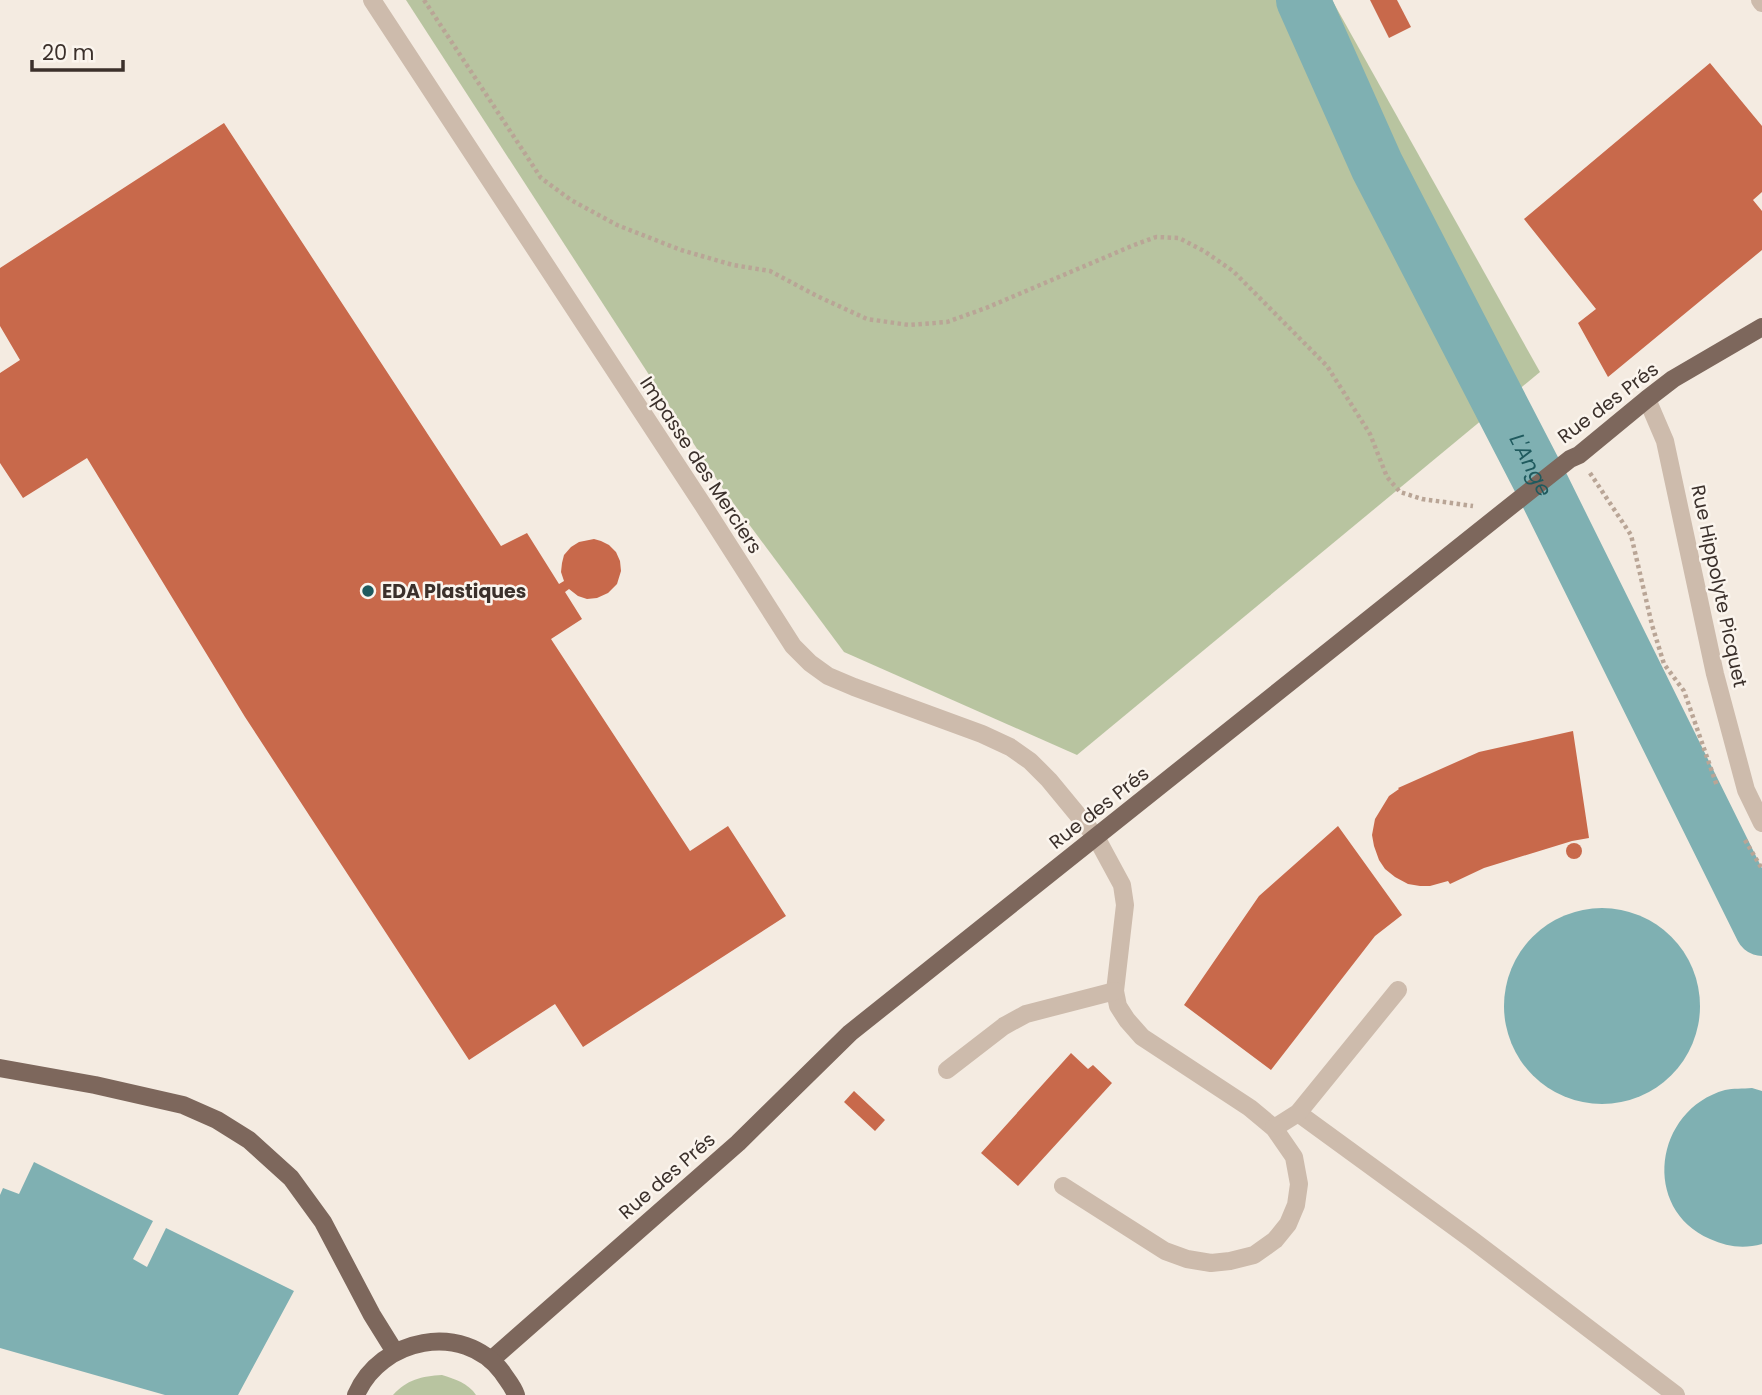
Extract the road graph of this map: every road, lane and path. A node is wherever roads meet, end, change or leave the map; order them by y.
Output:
1 (372, 0) edge
2 (424, 0) edge
3 (1762, 327) edge
4 (1647, 399) junction
5 (1574, 457) junction
6 (1495, 519) junction
7 (1720, 792) dead end
8 (1762, 822) edge
9 (1742, 835) dead end
10 (1096, 837) junction
11 (1762, 869) edge
12 (1398, 990) dead end
13 (1115, 992) junction
14 (0, 1068) edge
15 (947, 1070) dead end
16 (1298, 1113) junction
17 (1274, 1128) junction
18 (1063, 1186) dead end
19 (395, 1352) junction
20 (491, 1360) junction
21 (356, 1395) edge
22 (516, 1395) edge
23 (1676, 1395) edge

1 - 10 street, Impasse des Merciers
2 - 6 path
3 - 4 main road, Rue des Prés
4 - 5 main road, Rue des Prés
4 - 8 street, Rue Hippolyte Picquet
5 - 6 main road, Rue des Prés
5 - 7 path
6 - 10 main road, Rue des Prés
9 - 11 path
10 - 13 street, Impasse des Merciers
10 - 20 main road, Rue des Prés
12 - 16 street
13 - 15 street
13 - 17 street
14 - 19 main road
16 - 17 street
16 - 23 street
17 - 18 street
19 - 20 main road
19 - 21 main road
20 - 22 main road

